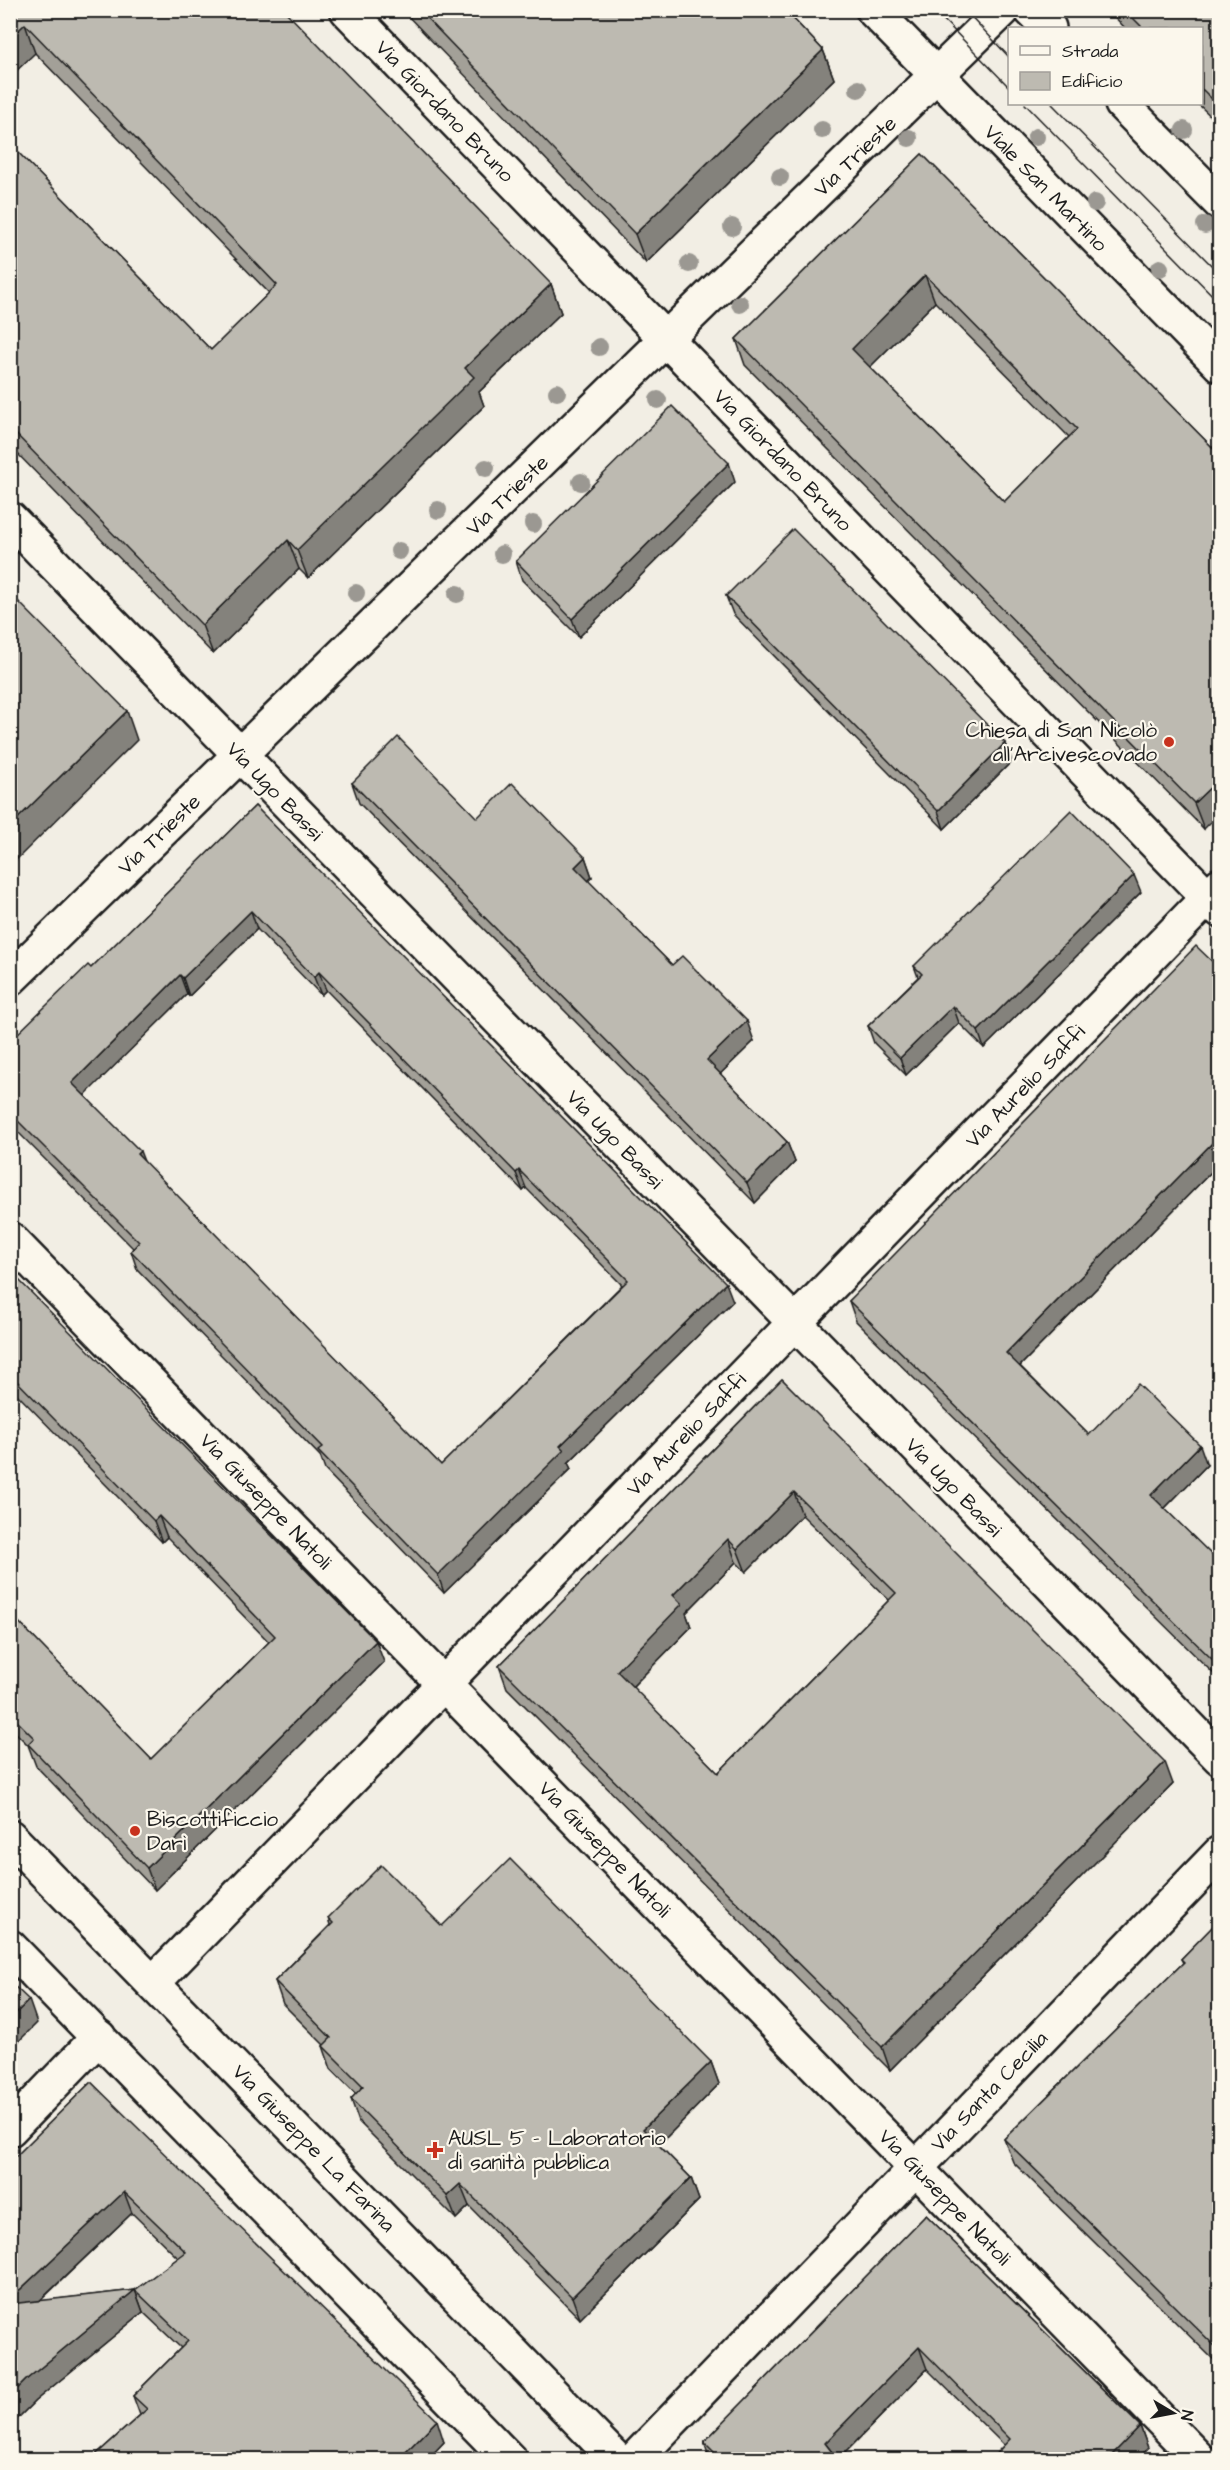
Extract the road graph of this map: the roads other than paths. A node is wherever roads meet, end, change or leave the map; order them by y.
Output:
1 (347, 10) edge
2 (873, 10) edge
3 (1003, 10) edge
4 (1031, 10) edge
5 (1048, 27) edge
6 (937, 76) junction
7 (1123, 105) edge
8 (1220, 203) edge
9 (666, 340) junction
10 (1220, 365) edge
11 (10, 519) edge
12 (240, 755) junction
13 (1216, 898) edge
14 (10, 979) edge
15 (10, 1239) edge
16 (795, 1323) junction
17 (444, 1684) junction
18 (1220, 1758) edge
19 (10, 1837) edge
20 (1220, 1853) edge
21 (10, 1947) edge
22 (153, 1983) junction
23 (99, 2037) junction
24 (10, 2129) edge
25 (916, 2167) junction
26 (510, 2460) edge
27 (617, 2460) edge
28 (634, 2460) edge
29 (1200, 2460) edge

1 - 9 street, Via Giordano Bruno
2 - 6 street, Viale San Martino
3 - 6 street, Via Trieste
4 - 5 street
6 - 9 street, Via Trieste
6 - 10 street, Viale San Martino
7 - 8 street
9 - 12 street, Via Trieste
9 - 13 street, Via Giordano Bruno
11 - 12 street, Via Ugo Bassi
12 - 14 street, Via Trieste
12 - 16 street, Via Ugo Bassi
13 - 16 street, Via Aurelio Saffi
15 - 17 street, Via Giuseppe Natoli
16 - 17 street, Via Aurelio Saffi
16 - 18 street, Via Ugo Bassi
17 - 22 street, Via Aurelio Saffi
17 - 25 street, Via Giuseppe Natoli
19 - 22 street, Via Giuseppe La Farina
20 - 25 street, Via Santa Cecilia
21 - 23 street
22 - 27 street, Via Giuseppe La Farina
23 - 24 street
23 - 26 street
25 - 28 street, Via Santa Cecilia
25 - 29 street, Via Giuseppe Natoli

